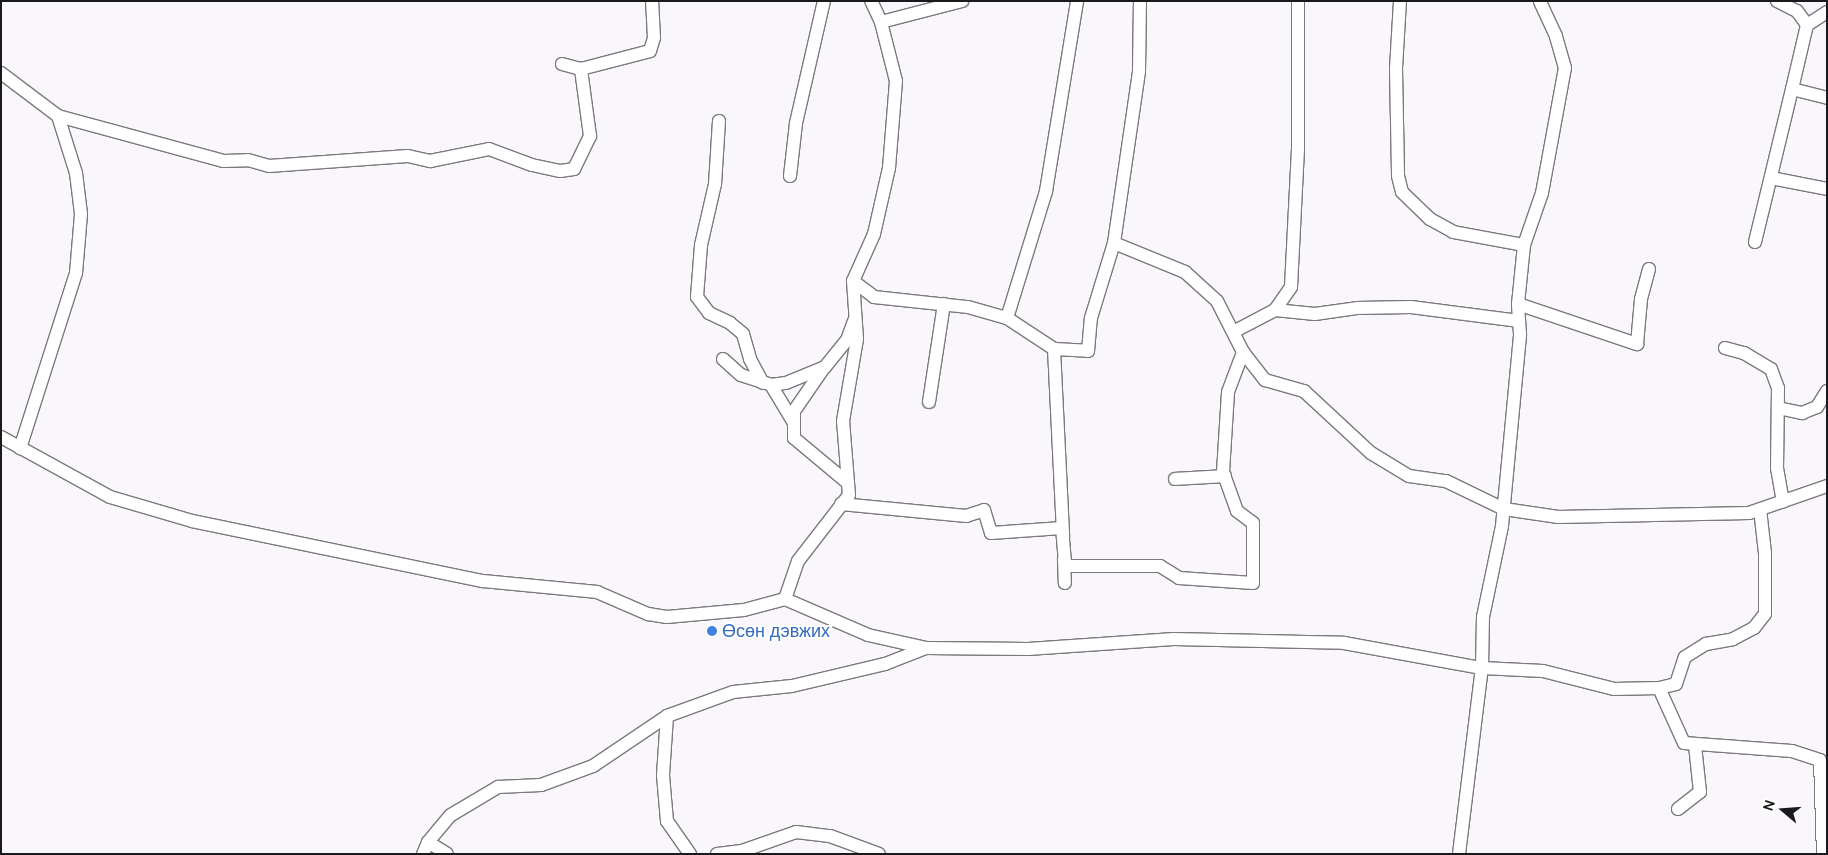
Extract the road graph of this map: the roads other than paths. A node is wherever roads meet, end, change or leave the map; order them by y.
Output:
1 (652, 1) edge
2 (824, 1) edge
3 (871, 1) edge
4 (962, 1) edge
5 (1077, 1) edge
6 (1140, 1) edge
7 (1298, 1) edge
8 (1400, 1) edge
9 (1540, 1) edge
10 (1777, 1) edge
11 (1827, 12) edge
12 (881, 22) junction
13 (1807, 25) junction
14 (562, 64) dead end
15 (581, 69) junction
16 (1, 73) edge
17 (1792, 89) junction
18 (1827, 98) edge
19 (58, 116) junction
20 (720, 121) dead end
21 (790, 176) dead end
22 (1771, 178) junction
23 (1827, 189) edge
24 (1755, 242) dead end
25 (1114, 243) junction
26 (1524, 245) junction
27 (1649, 269) dead end
28 (853, 281) junction
29 (944, 304) junction
30 (1518, 304) junction
31 (1275, 310) junction
32 (856, 314) junction
33 (1007, 318) junction
34 (1519, 321) junction
35 (1235, 331) junction
36 (1725, 348) dead end
37 (1054, 349) junction
38 (1243, 352) junction
39 (723, 359) dead end
40 (825, 367) junction
41 (767, 384) junction
42 (1827, 391) edge
43 (929, 402) dead end
44 (1778, 408) junction
45 (794, 423) junction
46 (1, 437) edge
47 (20, 448) junction
48 (1225, 476) junction
49 (1175, 479) dead end
50 (848, 484) junction
51 (1827, 486) edge
52 (1783, 501) junction
53 (841, 504) junction
54 (1504, 509) junction
55 (1760, 509) junction
56 (1064, 566) junction
57 (1065, 583) dead end
58 (785, 599) junction
59 (926, 648) junction
60 (1482, 668) junction
61 (1658, 688) junction
62 (667, 716) junction
63 (1695, 745) junction
64 (1823, 759) edge
65 (1678, 809) dead end
66 (428, 842) junction
67 (423, 854) edge
68 (447, 854) edge
69 (690, 854) edge
70 (717, 854) edge
71 (879, 854) edge
72 (1459, 854) edge
73 (1823, 854) edge

1 - 15 street
2 - 21 street
3 - 12 street
4 - 12 street
5 - 33 street
6 - 25 street
7 - 31 street
8 - 26 street
9 - 26 street
10 - 13 street
11 - 13 street
12 - 28 street
13 - 17 street
14 - 15 street
15 - 19 street
16 - 19 street
17 - 18 street
17 - 22 street
19 - 47 street
20 - 41 street
22 - 23 street
22 - 24 street
25 - 35 street
25 - 37 street
26 - 30 street
27 - 30 street
28 - 29 street
28 - 32 street
29 - 33 street
29 - 43 street
30 - 34 street
31 - 34 street
31 - 35 street
32 - 40 street
32 - 50 street
33 - 37 street
34 - 54 street
35 - 38 street
36 - 44 street
37 - 56 street
38 - 48 street
38 - 54 street
39 - 41 street
40 - 41 street
40 - 45 street
41 - 45 street
42 - 44 street
44 - 52 street
45 - 50 street
46 - 47 street
47 - 58 street
48 - 49 street
48 - 56 street
50 - 53 street
51 - 52 street
52 - 55 street
53 - 56 street
53 - 58 street
54 - 55 street
54 - 60 street
55 - 61 street
56 - 57 street
58 - 59 street
59 - 60 street
59 - 62 street
60 - 61 street
60 - 72 street
61 - 63 street
62 - 66 street
62 - 69 street
63 - 64 street
63 - 65 street
64 - 73 street
66 - 67 street
66 - 68 street
70 - 71 street

